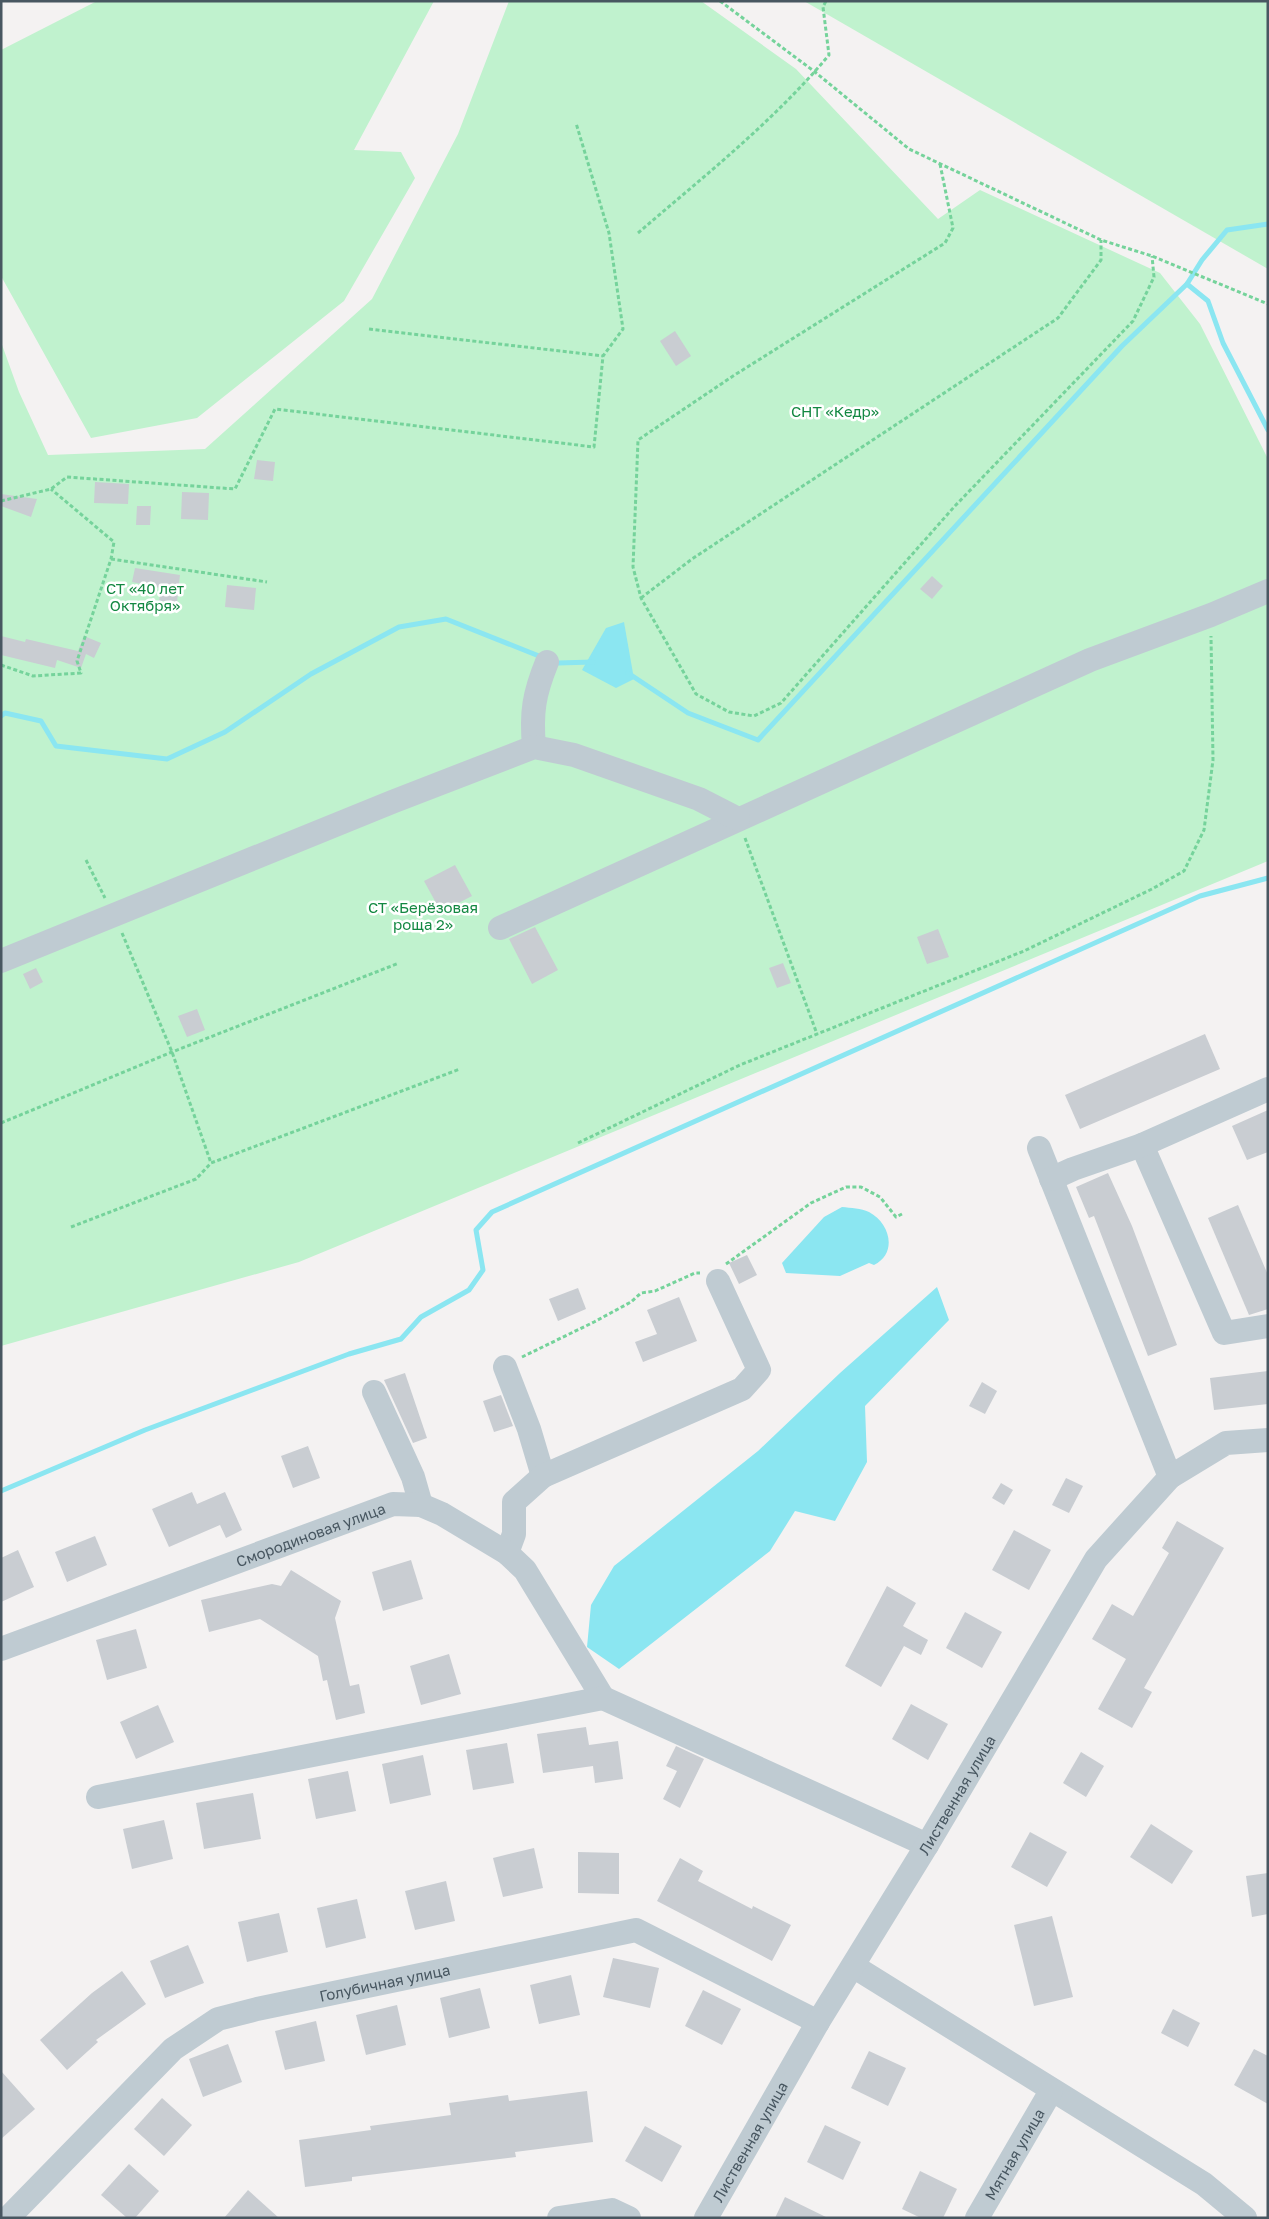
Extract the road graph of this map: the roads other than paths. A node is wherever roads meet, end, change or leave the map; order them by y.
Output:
1 (1268, 591) edge
2 (547, 662) dead end
3 (534, 747) junction
4 (738, 819) junction
5 (500, 928) dead end
6 (1, 961) edge
7 (1268, 1089) edge
8 (1142, 1146) junction
9 (1039, 1148) dead end
10 (1051, 1179) junction
11 (718, 1281) dead end
12 (1268, 1326) edge
13 (505, 1367) dead end
14 (374, 1392) dead end
15 (1268, 1440) edge
16 (543, 1476) junction
17 (1170, 1477) junction
18 (421, 1505) junction
19 (507, 1552) junction
20 (1, 1649) edge
21 (603, 1698) junction
22 (98, 1797) dead end
23 (927, 1845) junction
24 (853, 1966) junction
25 (818, 2022) junction
26 (1051, 2090) junction
27 (1238, 2215) edge
28 (8, 2218) edge
29 (558, 2218) edge
30 (629, 2218) edge
31 (706, 2218) edge
32 (978, 2218) edge

1 - 4 street
2 - 3 street
3 - 4 street
3 - 6 street
4 - 5 street
7 - 8 street
8 - 10 street
8 - 12 street
9 - 10 street
10 - 17 street
11 - 16 street
13 - 16 street
14 - 18 street
15 - 17 street, Лиственная улица
16 - 19 street
17 - 23 street, Лиственная улица
18 - 19 street, Смородиновая улица
18 - 20 street, Смородиновая улица
19 - 21 street, Смородиновая улица
21 - 22 street
21 - 23 street
23 - 24 street, Лиственная улица
24 - 25 street, Лиственная улица
24 - 26 street
25 - 28 street, Голубичная улица
25 - 31 street, Лиственная улица
26 - 27 street
26 - 32 street, Мятная улица
29 - 30 street

